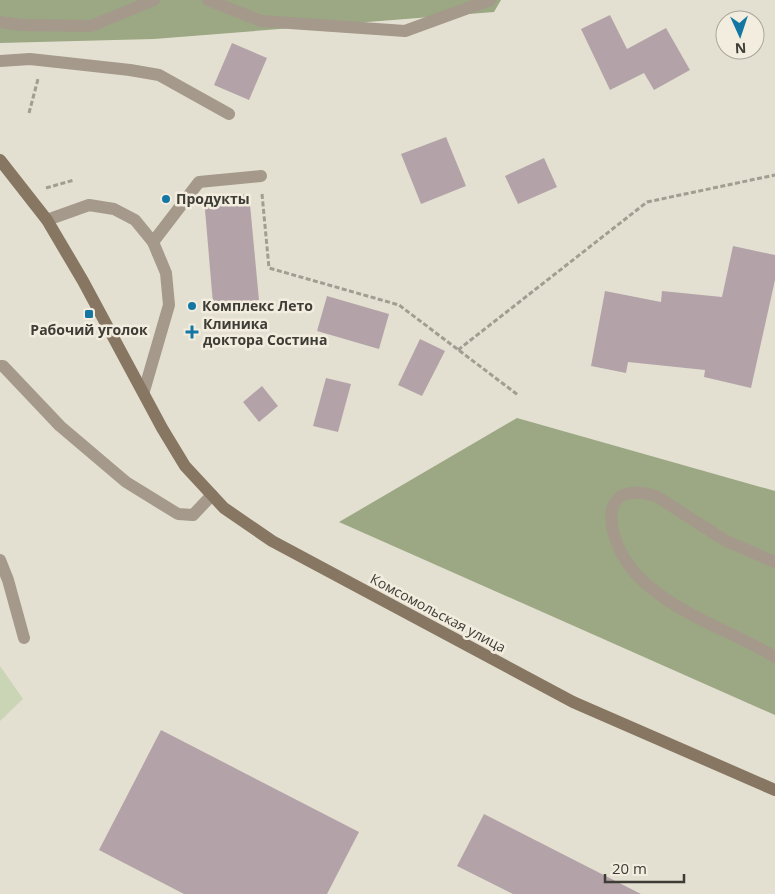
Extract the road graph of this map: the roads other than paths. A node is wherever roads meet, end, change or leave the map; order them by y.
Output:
1 (154, 0) edge
2 (208, 0) edge
3 (490, 0) edge
4 (0, 22) edge
5 (0, 61) edge
6 (228, 114) dead end
7 (0, 160) edge
8 (260, 176) road end
9 (47, 220) junction
10 (153, 242) junction
11 (0, 366) edge
12 (144, 391) junction
13 (212, 495) junction
14 (0, 560) edge
15 (775, 562) edge
16 (24, 638) dead end
17 (775, 657) edge
18 (775, 790) edge

1 - 4 street
2 - 3 street
5 - 6 street
7 - 9 main road
8 - 10 street
9 - 10 street
9 - 12 main road, Комсомольская улица
10 - 12 street
11 - 13 street
12 - 13 main road, Комсомольская улица
13 - 18 main road, Комсомольская улица
14 - 16 street
15 - 17 street

